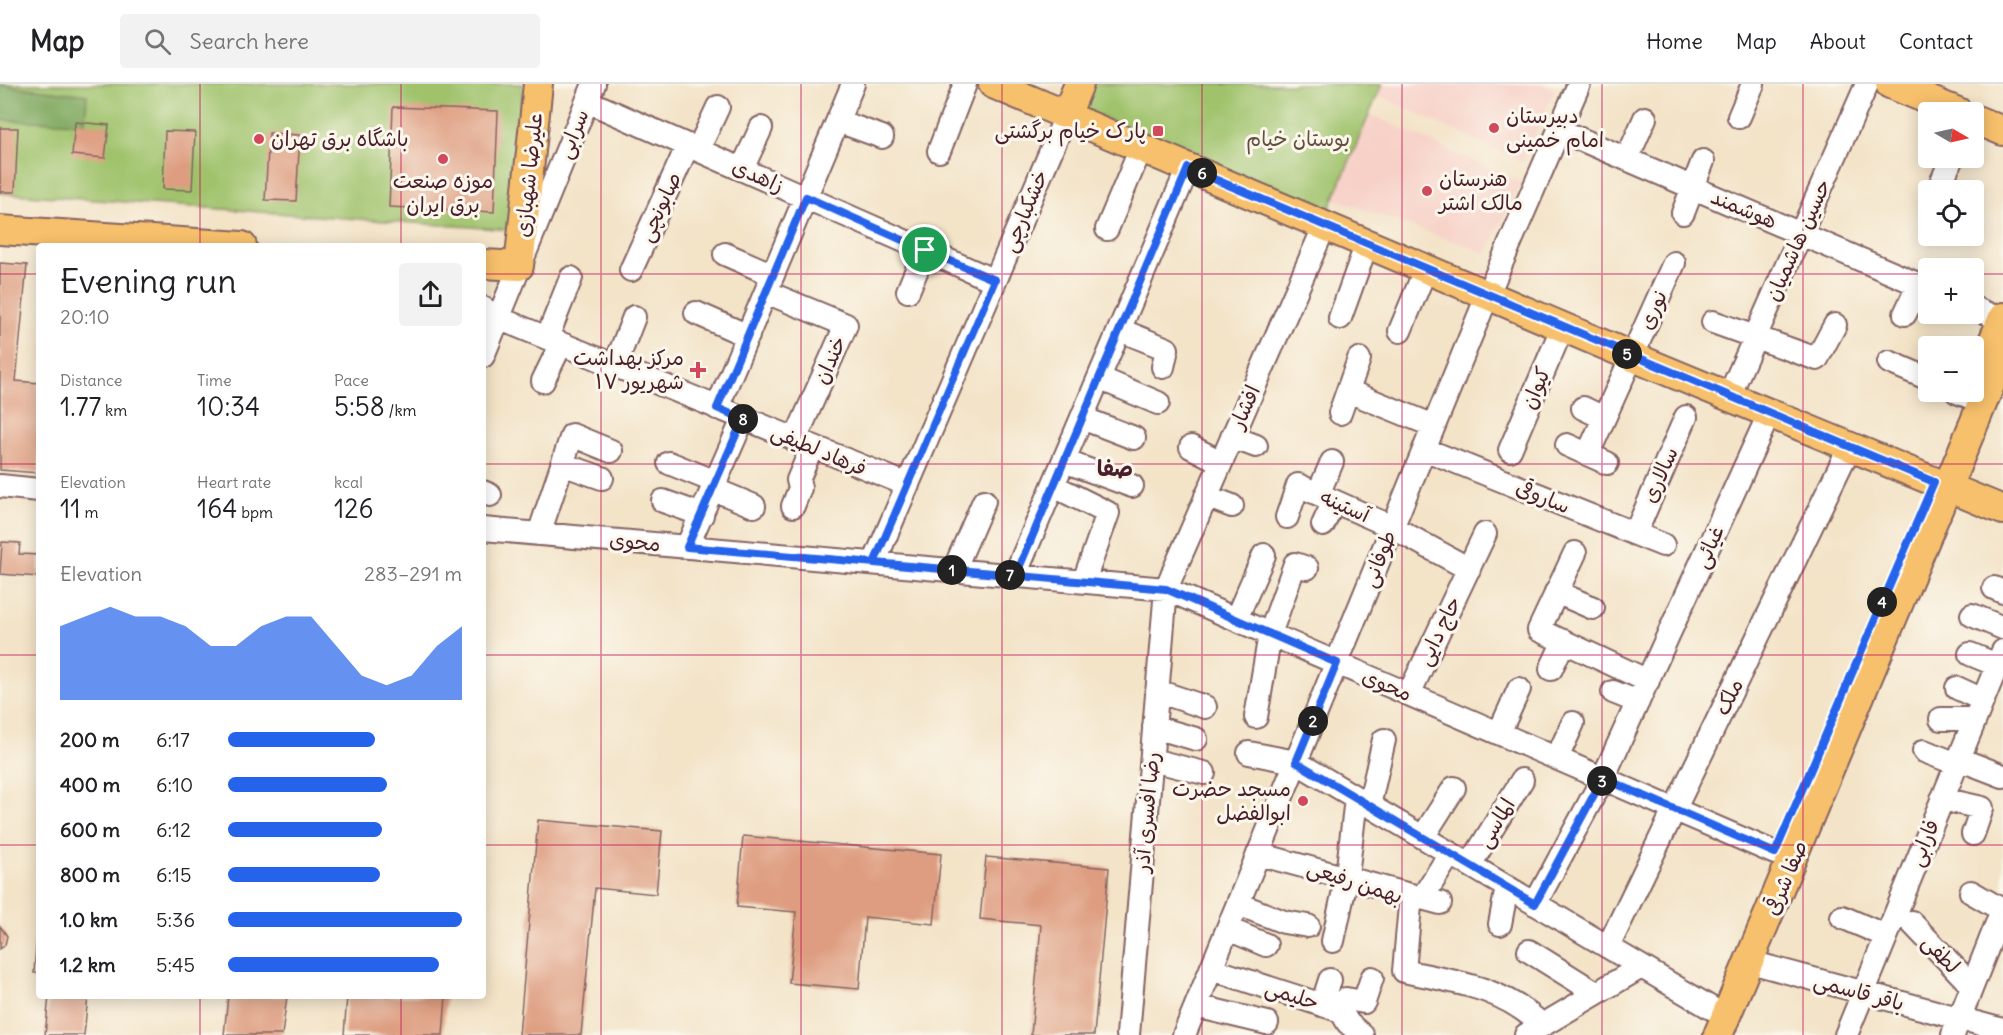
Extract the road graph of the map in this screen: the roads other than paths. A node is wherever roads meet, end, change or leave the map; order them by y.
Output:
1 (538, 84) edge
2 (853, 84) edge
3 (965, 84) edge
4 (993, 84) edge
5 (1579, 84) edge
6 (1753, 84) edge
7 (1867, 84) edge
8 (1890, 84) edge
9 (590, 92) edge
10 (1934, 92) edge
11 (1946, 102) edge
12 (718, 107) dead end
13 (1069, 109) edge
14 (1739, 117) dead end
15 (1646, 118) dead end
16 (838, 121) junction
17 (1984, 123) edge
18 (761, 128) dead end
19 (1559, 130) junction
20 (2003, 131) edge
21 (882, 137) dead end
22 (693, 147) junction
23 (1141, 148) junction
24 (939, 151) dead end
25 (1627, 159) junction
26 (1703, 160) dead end
27 (1188, 168) junction
28 (742, 169) junction
29 (1693, 187) junction
30 (806, 197) junction
31 (1683, 213) dead end
32 (1325, 225) junction
33 (1107, 229) dead end
34 (0, 230) edge
35 (1801, 234) junction
36 (98, 241) edge
37 (156, 243) edge
38 (1367, 243) junction
39 (925, 250) junction
40 (724, 254) dead end
41 (1674, 263) dead end
42 (486, 264) edge
43 (519, 266) junction
44 (1426, 268) junction
45 (631, 270) dead end
46 (571, 278) dead end
47 (995, 280) junction
48 (770, 283) junction
49 (1918, 284) edge
50 (908, 291) dead end
51 (1488, 294) junction
52 (1918, 296) edge
53 (1984, 312) edge
54 (490, 313) edge
55 (696, 313) dead end
56 (1905, 314) dead end
57 (634, 317) dead end
58 (1340, 318) dead end
59 (2003, 319) edge
60 (1713, 322) dead end
61 (1834, 325) dead end
62 (1563, 326) junction
63 (1120, 330) junction
64 (1400, 331) dead end
65 (748, 336) junction
66 (1756, 336) junction
67 (486, 338) edge
68 (554, 341) junction
69 (2003, 354) edge
70 (1631, 356) junction
71 (1359, 359) dead end
72 (1889, 362) dead end
73 (1984, 364) edge
74 (615, 366) junction
75 (1163, 367) dead end
76 (1918, 375) edge
77 (1099, 378) junction
78 (1984, 378) edge
79 (543, 381) dead end
80 (1348, 392) junction
81 (1730, 396) junction
82 (1968, 402) edge
83 (1158, 403) dead end
84 (717, 408) junction
85 (1583, 408) dead end
86 (1770, 412) junction
87 (1340, 413) dead end
88 (1604, 417) junction
89 (1686, 417) dead end
90 (1082, 418) junction
91 (743, 419) junction
92 (1434, 426) junction
93 (1232, 437) junction
94 (1134, 438) dead end
95 (803, 444) junction
96 (1567, 445) dead end
97 (1256, 446) dead end
98 (1850, 446) junction
99 (1191, 447) dead end
100 (1424, 449) junction
101 (1510, 450) dead end
102 (611, 451) dead end
103 (1064, 461) junction
104 (1221, 462) junction
105 (1332, 462) dead end
106 (669, 463) dead end
107 (562, 464) junction
108 (602, 478) dead end
109 (1941, 484) junction
110 (715, 485) junction
111 (908, 485) junction
112 (0, 486) edge
113 (1054, 486) junction
114 (1132, 486) dead end
115 (36, 490) edge
116 (1317, 494) junction
117 (1206, 496) junction
118 (663, 501) dead end
119 (984, 501) dead end
120 (754, 506) dead end
121 (1232, 506) dead end
122 (794, 507) dead end
123 (2003, 510) edge
124 (702, 515) junction
125 (1287, 517) dead end
126 (1323, 525) dead end
127 (1392, 527) junction
128 (486, 529) edge
129 (539, 534) junction
130 (1485, 534) dead end
131 (1635, 534) junction
132 (1663, 544) dead end
133 (687, 547) junction
134 (1575, 553) dead end
135 (874, 563) junction
136 (1469, 569) junction
137 (954, 570) junction
138 (1016, 575) junction
139 (1084, 581) junction
140 (1166, 589) junction
141 (1556, 592) junction
142 (1593, 608) dead end
143 (1972, 615) dead end
144 (1236, 619) junction
145 (2003, 628) edge
146 (1270, 634) junction
147 (1564, 641) junction
148 (1970, 654) dead end
149 (1337, 663) junction
150 (1551, 669) dead end
151 (1995, 676) edge
152 (1648, 681) junction
153 (1957, 688) dead end
154 (1519, 689) dead end
155 (1157, 691) junction
156 (1613, 692) dead end
157 (1409, 694) junction
158 (1638, 702) junction
159 (1205, 707) dead end
160 (1256, 717) dead end
161 (1941, 718) dead end
162 (1573, 723) dead end
163 (1154, 727) junction
164 (1499, 733) junction
165 (1196, 739) dead end
166 (1384, 740) dead end
167 (1924, 751) dead end
168 (1249, 753) dead end
169 (1557, 758) junction
170 (1152, 760) junction
171 (1958, 761) junction
172 (1296, 762) junction
173 (1204, 773) dead end
174 (2003, 776) edge
175 (1603, 778) junction
176 (1522, 780) dead end
177 (1454, 788) dead end
178 (1942, 799) junction
179 (1363, 802) junction
180 (1675, 809) junction
181 (1973, 834) dead end
182 (1423, 837) junction
183 (1258, 854) junction
184 (1450, 854) junction
185 (1784, 856) junction
186 (1470, 865) junction
187 (1347, 876) junction
188 (1507, 887) junction
189 (1971, 892) dead end
190 (1424, 899) junction
191 (1238, 904) junction
192 (1535, 904) junction
193 (2002, 909) edge
194 (1842, 917) dead end
195 (1911, 922) dead end
196 (1500, 924) dead end
197 (1308, 926) dead end
198 (1228, 929) junction
199 (1886, 936) junction
200 (1333, 941) dead end
201 (1266, 945) dead end
202 (1608, 947) junction
203 (1529, 951) dead end
204 (1741, 960) junction
205 (1641, 967) junction
206 (1211, 969) junction
207 (1372, 978) dead end
208 (1330, 980) dead end
209 (1972, 986) junction
210 (1596, 993) junction
211 (1863, 994) junction
212 (1196, 1006) junction
213 (1332, 1008) junction
214 (1718, 1020) edge
215 (1267, 1023) dead end
216 (1956, 1027) edge
217 (1534, 1030) edge
218 (2003, 1030) edge
219 (1358, 1034) edge
220 (1128, 1035) edge
221 (1184, 1035) edge
222 (1700, 1035) edge
223 (1846, 1035) edge

1 - 43 main road, علیرضا شهبازی
2 - 16 street
3 - 24 street
4 - 13 main road
5 - 19 street, طوفانی
6 - 14 street
7 - 35 street, حسین هاشمیان
8 - 10 main road
9 - 22 street, زاهدی
9 - 43 street, سرابی
10 - 11 main road
12 - 22 street, صابونچی
13 - 23 main road
13 - 47 street, خشکبارچی
15 - 25 street
16 - 21 street
16 - 30 street
17 - 20 main road
18 - 28 street
19 - 25 street, هوشمند
19 - 51 street, طوفانی
22 - 28 street, زاهدی
22 - 45 street, صابونچی
23 - 27 main road
23 - 33 street
25 - 29 street, هوشمند
26 - 29 street
27 - 32 main road
27 - 63 street
28 - 30 street, زاهدی
29 - 31 street
29 - 35 street, هوشمند
30 - 39 street, زاهدی
30 - 48 street
32 - 38 main road
32 - 93 street, افشار
34 - 36 main road
35 - 49 street, هوشمند
35 - 66 street, حسین هاشمیان
36 - 37 main road
38 - 44 main road
38 - 58 street
39 - 47 street, زاهدی
39 - 50 street
40 - 48 street
41 - 70 street, نوری
42 - 43 main road
43 - 54 street, سرابی
44 - 51 main road
44 - 64 street
46 - 68 street
47 - 111 street, خشکبارچی
48 - 65 street
48 - 95 street, خندان
51 - 62 main road
51 - 92 street, طوفانی
52 - 56 street
53 - 59 street
54 - 67 street, سرابی
54 - 68 street, فرهاد لطیفی
55 - 65 street
57 - 74 street
59 - 73 main road, صفا شرقی
60 - 66 street
61 - 66 street
62 - 70 main road
62 - 101 street, کیوان
63 - 75 street
63 - 77 street
65 - 84 street
66 - 81 street, حسین هاشمیان
68 - 74 street, فرهاد لطیفی
68 - 79 street
69 - 78 main road, صفا شرقی
70 - 81 main road
70 - 88 street, نوری
71 - 80 street
72 - 76 street
74 - 84 street, فرهاد لطیفی
77 - 83 street
77 - 90 street
80 - 87 street
80 - 92 street
81 - 86 main road
82 - 109 main road, صفا شرقی
84 - 91 street, فرهاد لطیفی
85 - 88 street
86 - 98 main road
86 - 152 street, غیائی
88 - 96 street, نوری
89 - 131 street, سالاری
90 - 94 street
90 - 103 street
91 - 95 street, فرهاد لطیفی
91 - 110 street
92 - 100 street, طوفانی
93 - 97 street
93 - 104 street, افشار
95 - 111 street, فرهاد لطیفی
95 - 122 street
98 - 109 main road
98 - 180 street, ملک
99 - 104 street
100 - 127 street, طوفانی
100 - 131 street, ساروقی
102 - 107 street
103 - 113 street
103 - 114 street
104 - 117 street, افشار
105 - 116 street
106 - 110 street
107 - 108 street
107 - 129 street
109 - 123 main road
109 - 185 main road, صفا شرقی
110 - 120 street
110 - 124 street
111 - 135 street, خشکبارچی
112 - 115 street
113 - 138 street
113 - 139 street
116 - 125 street
116 - 126 street
116 - 127 street, آستینه
117 - 121 street
117 - 140 street, افشار
118 - 124 street
119 - 137 street
124 - 133 street
127 - 136 street, حاج دایی
127 - 149 street, طوفانی
128 - 129 street, محوی
129 - 133 street, محوی
130 - 136 street, حاج دایی
131 - 132 street, ساروقی
133 - 135 street, محوی
134 - 141 street
135 - 137 street, محوی
136 - 157 street, حاج دایی
137 - 138 street, محوی
138 - 139 street, محوی
139 - 140 street, محوی
140 - 144 street, محوی
140 - 155 street, رضا افسری آذر
141 - 142 street
141 - 147 street
143 - 145 street
144 - 146 street, محوی
144 - 146 street
146 - 149 street, محوی
146 - 160 street
147 - 150 street
147 - 152 street
148 - 151 street
149 - 157 street, محوی
149 - 172 street, طوفانی
151 - 153 street
151 - 161 street
151 - 171 street, فارابی
152 - 158 street, غیائی
154 - 164 street
155 - 159 street
155 - 163 street, رضا افسری آذر
156 - 158 street
157 - 164 street, محوی
158 - 175 street, غیائی
162 - 169 street
163 - 165 street
163 - 170 street, رضا افسری آذر
164 - 169 street, محوی
166 - 179 street
167 - 171 street
168 - 172 street
169 - 175 street, محوی
170 - 173 street
170 - 220 street, رضا افسری آذر
171 - 174 street
171 - 178 street, فارابی
172 - 179 street
172 - 183 street, طوفانی
175 - 180 street, محوی
175 - 192 street, غیائی
176 - 186 street, الماسی
177 - 182 street
178 - 181 street
178 - 199 street, فارابی
179 - 182 street
179 - 187 street
180 - 185 street, محوی
180 - 202 street, ملک
182 - 184 street
183 - 187 street, بهمن رفیعی
183 - 191 street, طوفانی
184 - 186 street
184 - 190 street
185 - 204 main road, صفا شرقی
186 - 188 street
187 - 190 street, بهمن رفیعی
187 - 200 street
188 - 192 street
188 - 196 street
189 - 193 street
190 - 217 street, بهمن رفیعی
191 - 197 street
191 - 198 street, طوفانی
192 - 202 street
193 - 209 street
194 - 199 street
195 - 209 street, لطفی
198 - 201 street
198 - 206 street, طوفانی
199 - 211 street, فارابی
202 - 205 street
203 - 210 street
204 - 211 street, باقر قاسمی
204 - 214 main road, صفا شرقی
205 - 210 street
205 - 214 street
206 - 212 street, طوفانی
206 - 213 street, حلیمی
207 - 213 street
208 - 213 street
209 - 216 street
210 - 217 street
211 - 216 street, باقر قاسمی
211 - 223 street, فارابی
212 - 215 street
212 - 221 street, طوفانی
213 - 219 street, حلیمی
214 - 222 main road, صفا شرقی
216 - 218 street, باقر قاسمی

